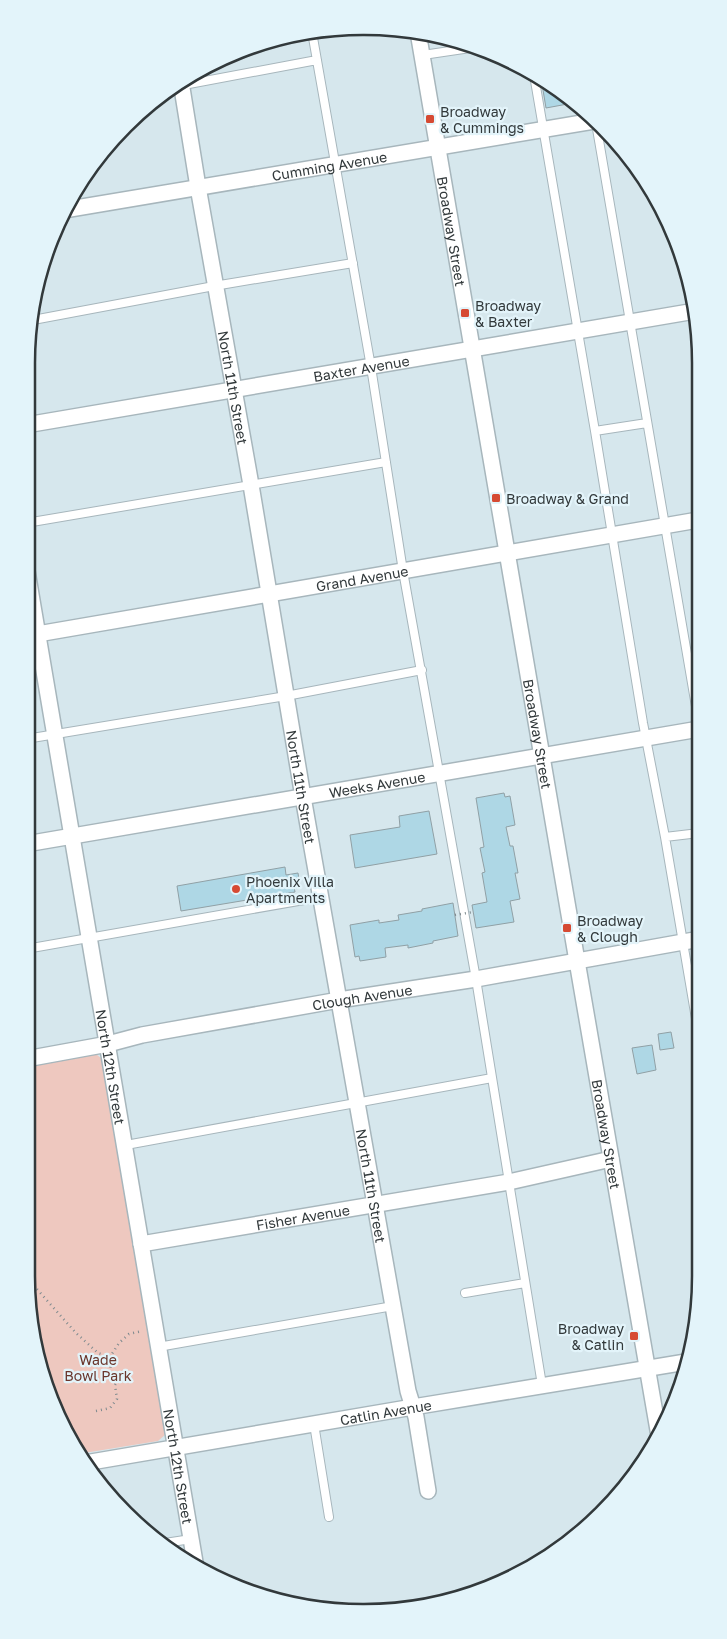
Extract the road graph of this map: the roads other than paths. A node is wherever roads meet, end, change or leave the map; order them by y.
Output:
1 (313, 39) edge
2 (420, 40) edge
3 (461, 50) edge
4 (423, 55) junction
5 (317, 60) junction
6 (194, 82) edge
7 (536, 84) edge
8 (179, 91) edge
9 (587, 123) edge
10 (544, 130) junction
11 (597, 132) edge
12 (439, 147) junction
13 (336, 165) junction
14 (198, 188) junction
15 (74, 208) edge
16 (353, 263) junction
17 (214, 286) junction
18 (688, 312) edge
19 (38, 319) edge
20 (630, 322) junction
21 (578, 331) junction
22 (472, 349) junction
23 (371, 367) junction
24 (234, 390) junction
25 (35, 423) edge
26 (647, 423) junction
27 (595, 431) junction
28 (386, 462) junction
29 (251, 484) junction
30 (35, 521) edge
31 (692, 521) edge
32 (665, 526) junction
33 (612, 534) junction
34 (508, 553) junction
35 (404, 571) junction
36 (268, 594) junction
37 (35, 634) edge
38 (35, 647) edge
39 (422, 670) junction
40 (692, 683) edge
41 (286, 696) junction
42 (692, 730) edge
43 (56, 734) junction
44 (35, 738) edge
45 (646, 738) junction
46 (541, 756) junction
47 (439, 773) junction
48 (303, 797) junction
49 (692, 834) edge
50 (73, 836) junction
51 (665, 837) junction
52 (35, 842) edge
53 (321, 897) junction
54 (90, 938) junction
55 (692, 940) edge
56 (683, 942) junction
57 (35, 947) edge
58 (576, 961) junction
59 (476, 979) junction
60 (692, 995) edge
61 (339, 1000) junction
62 (108, 1044) junction
63 (35, 1057) edge
64 (492, 1078) junction
65 (358, 1101) junction
66 (126, 1145) junction
67 (611, 1159) junction
68 (509, 1182) junction
69 (376, 1204) junction
70 (141, 1244) junction
71 (525, 1283) junction
72 (465, 1293) dead end
73 (393, 1306) junction
74 (158, 1347) junction
75 (680, 1363) edge
76 (647, 1369) junction
77 (542, 1385) junction
78 (412, 1407) junction
79 (657, 1423) edge
80 (314, 1424) junction
81 (176, 1447) junction
82 (93, 1462) edge
83 (428, 1491) dead end
84 (329, 1517) dead end
85 (191, 1538) junction
86 (171, 1542) edge
87 (194, 1557) edge

1 - 5 lane
2 - 4 street, Broadway Street
3 - 4 lane
4 - 12 street, Broadway Street
5 - 6 lane
5 - 13 lane
7 - 10 lane
8 - 14 street, North 11th Street
9 - 10 street, Cumming Avenue
10 - 12 street, Cumming Avenue
10 - 21 lane
11 - 20 lane
12 - 13 street, Cumming Avenue
12 - 22 street, Broadway Street
13 - 14 street, Cumming Avenue
13 - 16 lane
14 - 15 street, Cumming Avenue
14 - 17 street, North 11th Street
16 - 17 lane
16 - 23 lane
17 - 19 lane
17 - 24 street, North 11th Street
18 - 20 street, Baxter Avenue
20 - 21 street, Baxter Avenue
20 - 26 lane
21 - 22 street, Baxter Avenue
21 - 27 lane
22 - 23 street, Baxter Avenue
22 - 34 street, Broadway Street
23 - 24 street, Baxter Avenue
23 - 28 lane
24 - 25 street, Baxter Avenue
24 - 29 street, North 11th Street
26 - 27 lane
26 - 32 lane
27 - 33 lane
28 - 29 lane
28 - 35 lane
29 - 30 lane
29 - 36 street, North 11th Street
31 - 32 street, Grand Avenue
32 - 33 street, Grand Avenue
32 - 40 lane
33 - 34 street, Grand Avenue
33 - 45 lane
34 - 35 street, Grand Avenue
34 - 46 street, Broadway Street
35 - 36 street, Grand Avenue
35 - 39 lane
36 - 37 street, Grand Avenue
36 - 41 street, North 11th Street
38 - 43 street, North 12th Street
39 - 41 lane
39 - 47 lane
41 - 43 lane
41 - 48 street, North 11th Street
42 - 45 street, Weeks Avenue
43 - 44 lane
43 - 50 street, North 12th Street
45 - 46 street, Weeks Avenue
45 - 51 lane
46 - 47 street, Weeks Avenue
46 - 58 street, Broadway Street
47 - 48 street, Weeks Avenue
47 - 59 lane
48 - 50 street, Weeks Avenue
48 - 53 street, North 11th Street
49 - 51 lane
50 - 52 street, Weeks Avenue
50 - 54 street, North 12th Street
51 - 56 lane
53 - 54 lane
53 - 61 street, North 11th Street
54 - 57 lane
54 - 62 street, North 12th Street
55 - 56 street, Clough Avenue
56 - 58 street, Clough Avenue
56 - 60 lane
58 - 59 street, Clough Avenue
58 - 67 street, Broadway Street
59 - 61 street, Clough Avenue
59 - 64 lane
61 - 62 street, Clough Avenue
61 - 65 street, North 11th Street
62 - 63 street, Clough Avenue
62 - 66 street, North 12th Street
64 - 65 lane
64 - 68 lane
65 - 66 lane
65 - 69 street, North 11th Street
66 - 70 street, North 12th Street
67 - 68 street, Fisher Avenue
67 - 76 street, Broadway Street
68 - 69 street, Fisher Avenue
68 - 71 lane
69 - 70 street, Fisher Avenue
69 - 73 street, North 11th Street
70 - 74 street, North 12th Street
71 - 72 lane
71 - 77 lane
73 - 74 lane
73 - 78 street, North 11th Street
74 - 81 street, North 12th Street
75 - 76 street, Catlin Avenue
76 - 77 street, Catlin Avenue
76 - 79 street, Broadway Street
77 - 78 street, Catlin Avenue
78 - 80 street, Catlin Avenue
78 - 83 street, North 11th Street
80 - 81 street, Catlin Avenue
80 - 84 lane
81 - 82 street, Catlin Avenue
81 - 85 street, North 12th Street
85 - 86 lane
85 - 87 street, North 12th Street

